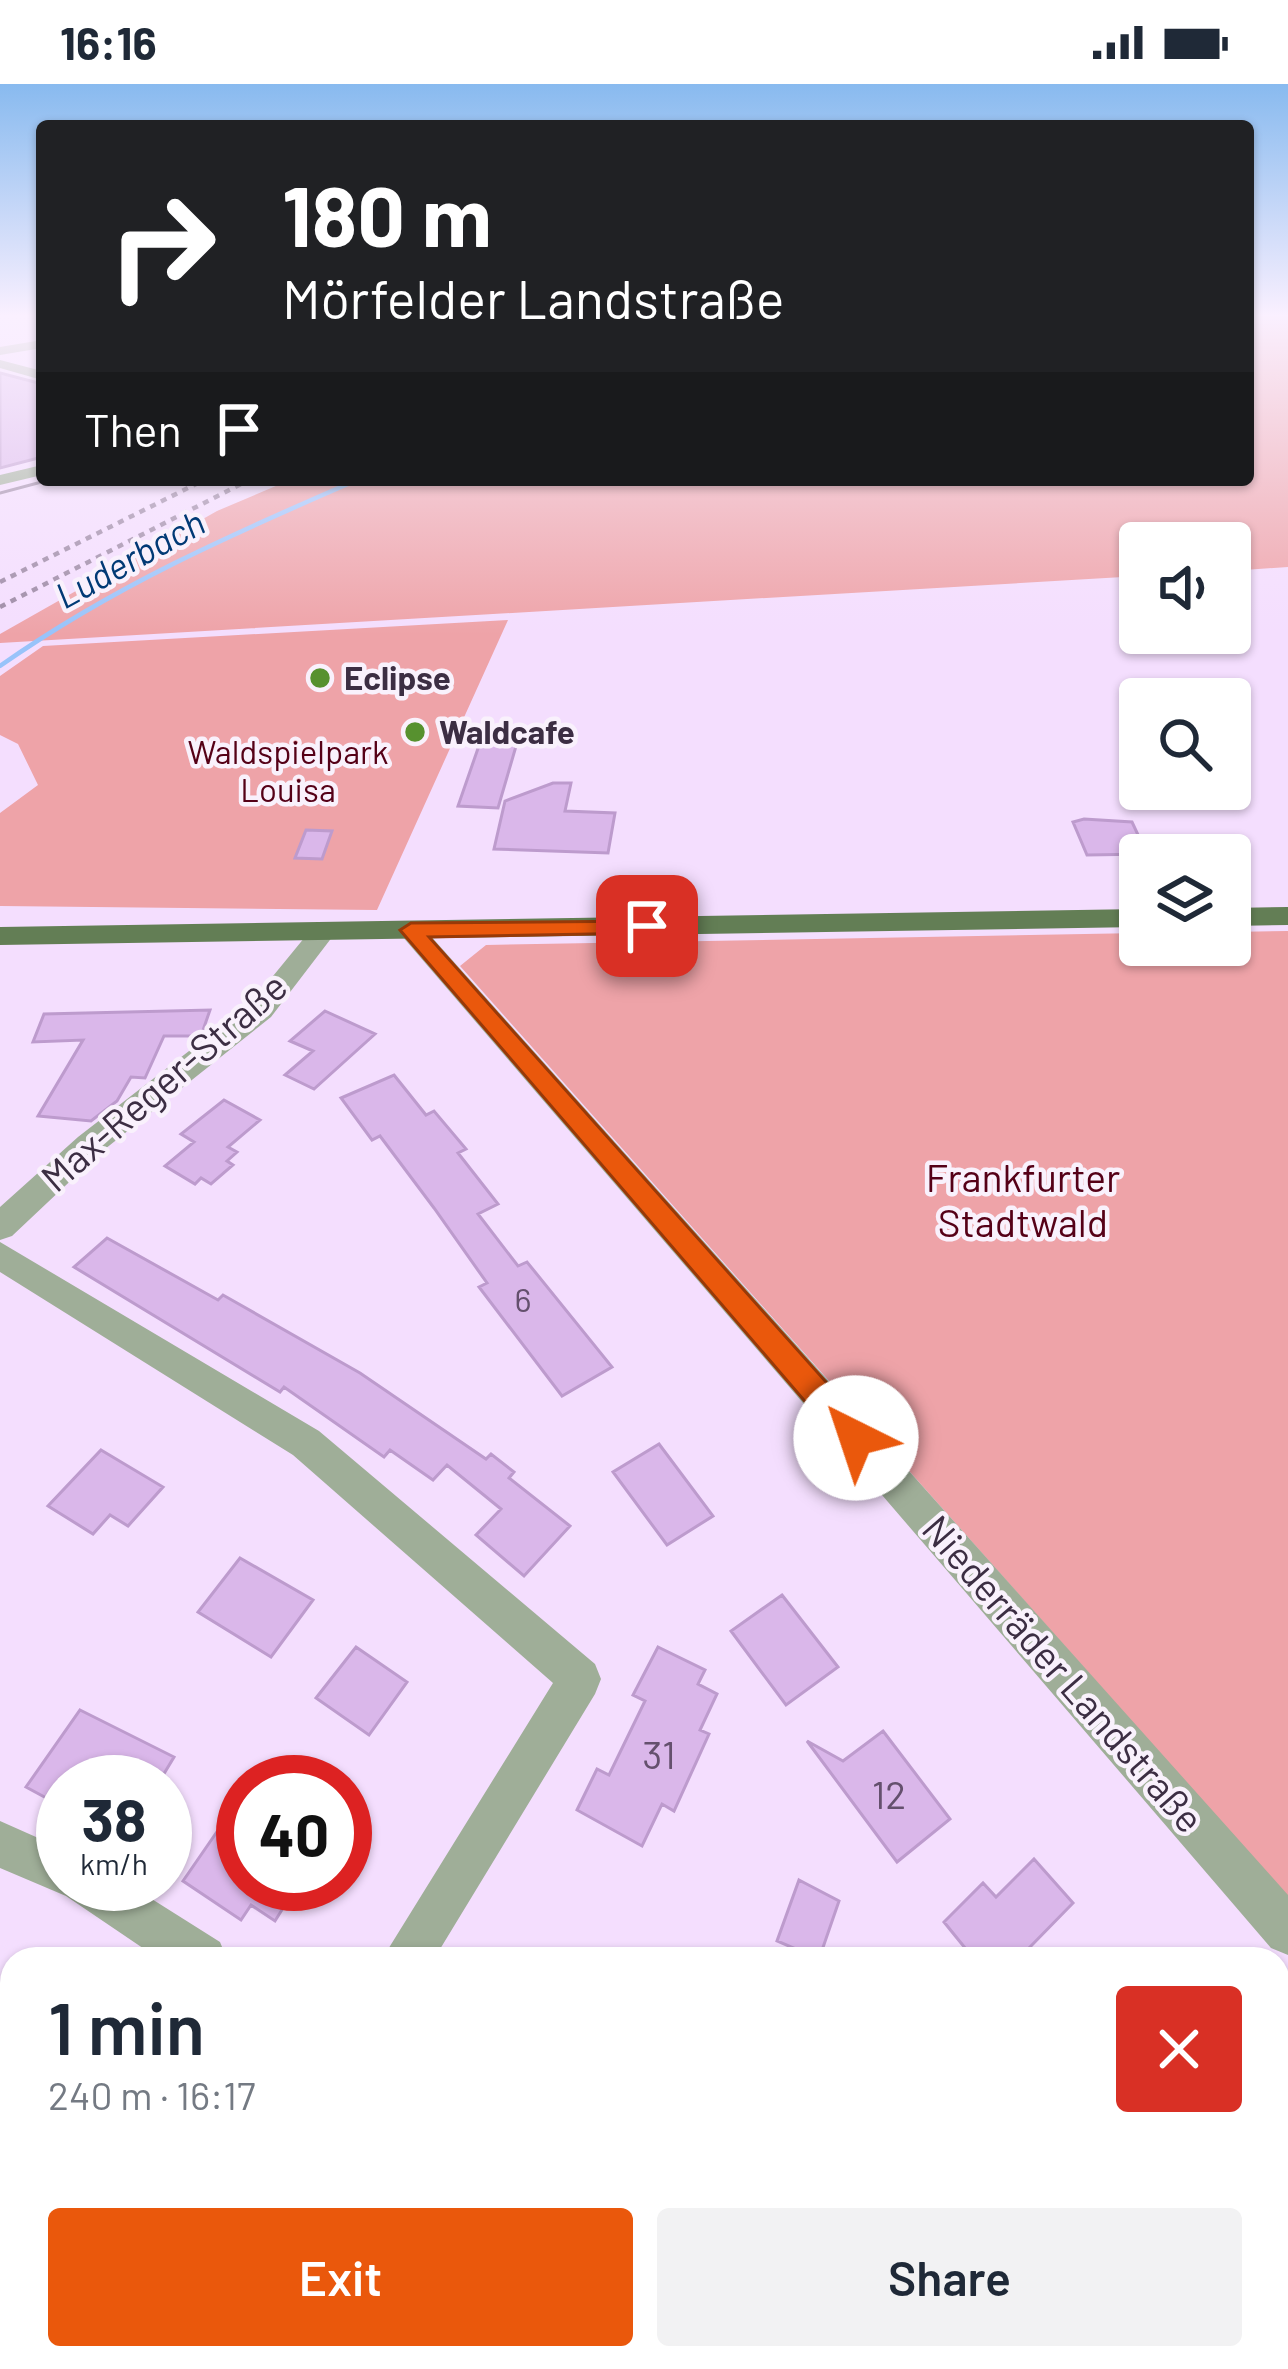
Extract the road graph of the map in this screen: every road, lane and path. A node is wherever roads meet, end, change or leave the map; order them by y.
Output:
1 (36, 471) edge
2 (0, 480) edge
3 (1288, 916) edge
4 (1251, 917) edge
5 (1119, 918) edge
6 (411, 930) junction
7 (323, 932) junction
8 (0, 936) edge
9 (0, 1227) edge
10 (0, 1255) edge
11 (0, 1844) edge
12 (36, 1861) edge
13 (127, 1911) edge
14 (1288, 1931) edge
15 (183, 1947) edge
16 (413, 1947) edge

1 - 2 street
3 - 4 main road
5 - 6 main road
6 - 7 main road
6 - 14 street, Niederräder Landstraße
7 - 8 main road
7 - 9 street, Max-Reger-Straße
10 - 16 street
11 - 12 street
13 - 15 street

